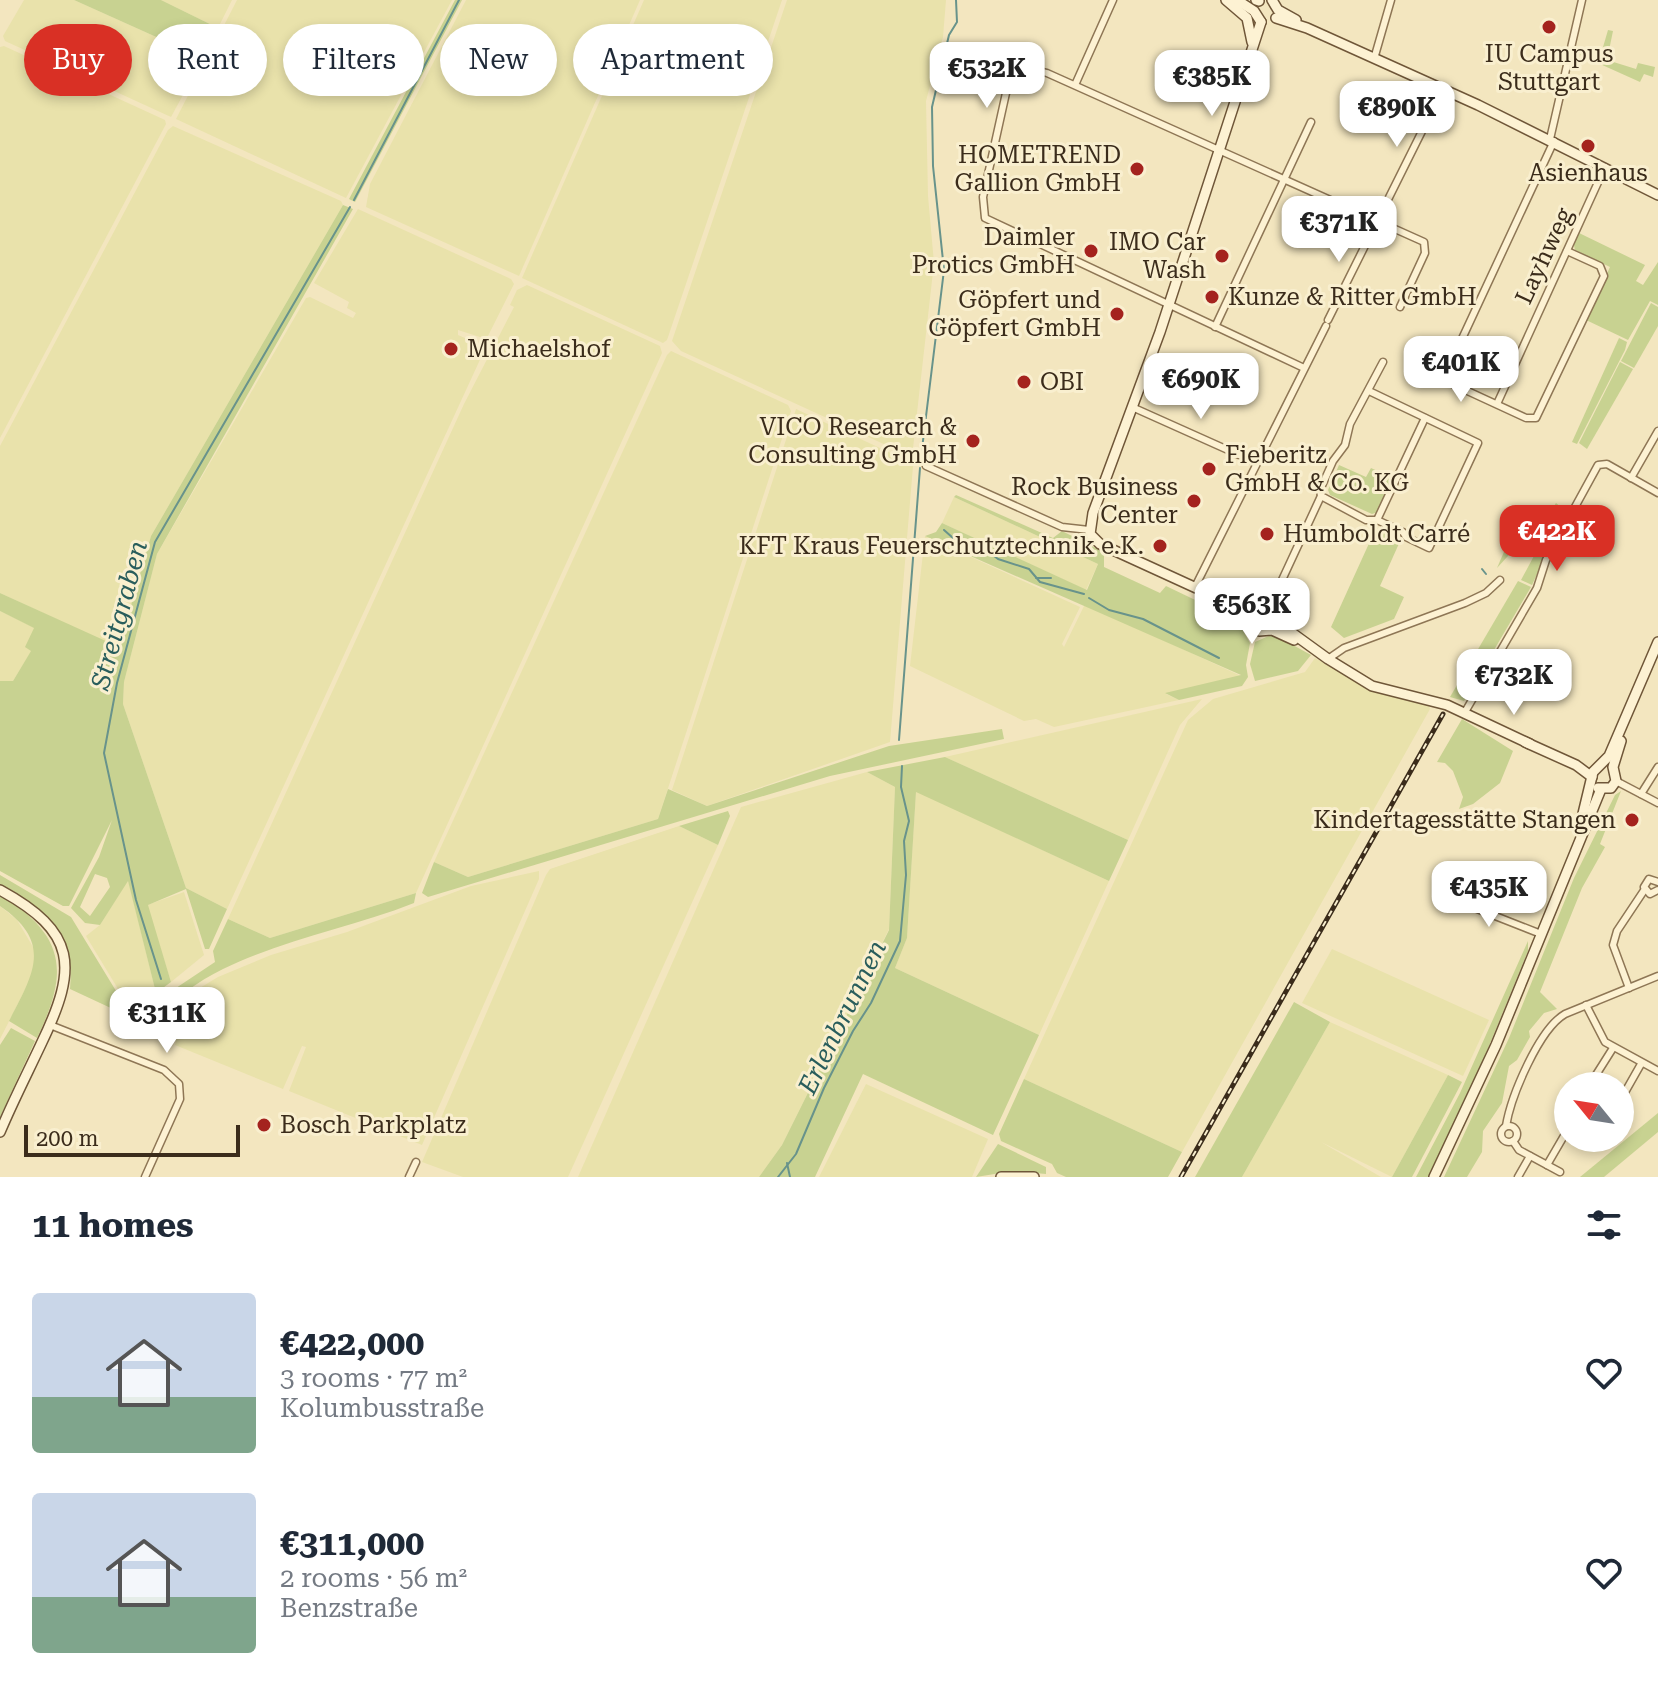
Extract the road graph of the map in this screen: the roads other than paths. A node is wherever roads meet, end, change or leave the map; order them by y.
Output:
1 (1113, 0) edge
2 (1226, 0) edge
3 (1237, 0) edge
4 (1258, 0) edge
5 (1272, 0) edge
6 (1391, 0) edge
7 (1582, 0) edge
8 (1254, 11) junction
9 (1272, 18) junction
10 (1253, 49) junction
11 (1374, 59) junction
12 (1075, 85) junction
13 (1443, 89) junction
14 (1311, 122) dead end
15 (1552, 140) junction
16 (1220, 148) junction
17 (1605, 167) junction
18 (1284, 178) junction
19 (1658, 195) edge
20 (1377, 221) junction
21 (1567, 251) junction
22 (1169, 305) junction
23 (1400, 307) dead end
24 (1215, 327) junction
25 (1383, 362) dead end
26 (1304, 368) junction
27 (1369, 391) junction
28 (1497, 404) junction
29 (1132, 407) junction
30 (1425, 418) junction
31 (1658, 431) edge
32 (1257, 463) junction
33 (926, 466) dead end
34 (1631, 478) junction
35 (1658, 493) edge
36 (1321, 496) junction
37 (1377, 520) junction
38 (1089, 530) junction
39 (1500, 580) dead end
40 (1195, 587) junction
41 (1269, 608) junction
42 (1254, 616) junction
43 (1275, 626) junction
44 (1658, 642) edge
45 (1328, 659) junction
46 (1465, 712) junction
47 (1658, 767) edge
48 (1600, 775) junction
49 (1616, 781) junction
50 (1641, 794) junction
51 (1658, 803) edge
52 (1658, 882) edge
53 (1645, 889) junction
54 (0, 890) edge
55 (1658, 890) edge
56 (1457, 901) dead end
57 (1541, 934) junction
58 (1658, 976) edge
59 (1629, 988) junction
60 (1586, 1005) junction
61 (50, 1025) junction
62 (1613, 1048) junction
63 (1641, 1064) junction
64 (1658, 1071) edge
65 (1598, 1072) edge
66 (1634, 1076) edge
67 (1506, 1126) junction
68 (0, 1132) edge
69 (1513, 1141) junction
70 (1555, 1152) edge
71 (1530, 1156) junction
72 (416, 1162) dead end
73 (1547, 1165) junction
74 (1560, 1172) dead end
75 (145, 1177) edge
76 (409, 1177) edge
77 (1001, 1177) edge
78 (1034, 1177) edge
79 (1434, 1177) edge
80 (1518, 1177) edge

1 - 12 street
2 - 10 main road
3 - 8 main road
4 - 8 main road
5 - 9 main road
6 - 11 street
7 - 15 street
8 - 9 main road
9 - 10 main road
9 - 11 main road
10 - 16 main road
11 - 13 main road
12 - 16 street
12 - 22 street
13 - 15 main road
13 - 20 street
14 - 18 street
15 - 17 main road
15 - 28 street
16 - 18 street
16 - 22 main road
17 - 19 main road
17 - 21 street, Layhweg
18 - 20 street
18 - 24 street
20 - 23 street
20 - 26 street
21 - 28 street, Layhweg
21 - 28 street
22 - 24 street
22 - 29 main road
24 - 26 street
25 - 27 street
26 - 32 street
27 - 30 street
27 - 36 street
29 - 32 street
29 - 38 main road
30 - 37 street
30 - 37 street
31 - 34 street
32 - 40 street
33 - 38 street
34 - 35 street
34 - 46 street
36 - 37 street
36 - 41 street
38 - 40 main road
39 - 45 street
40 - 42 main road
41 - 42 main road
41 - 43 main road
42 - 43 main road
43 - 45 main road
44 - 48 main road
45 - 46 main road
46 - 48 main road
47 - 50 street
48 - 49 main road
48 - 49 main road
48 - 57 main road
49 - 50 street
50 - 51 street
52 - 53 street
53 - 55 street
53 - 59 street
54 - 61 main road
56 - 57 street
57 - 79 main road
58 - 59 street
59 - 60 street
60 - 62 street
60 - 67 street
61 - 68 main road
61 - 75 street
62 - 63 street
62 - 65 street
63 - 64 street
63 - 66 street
67 - 69 street
67 - 69 street
69 - 71 street
70 - 73 street
71 - 73 street
71 - 80 street
72 - 76 street
73 - 74 street
77 - 78 main road

